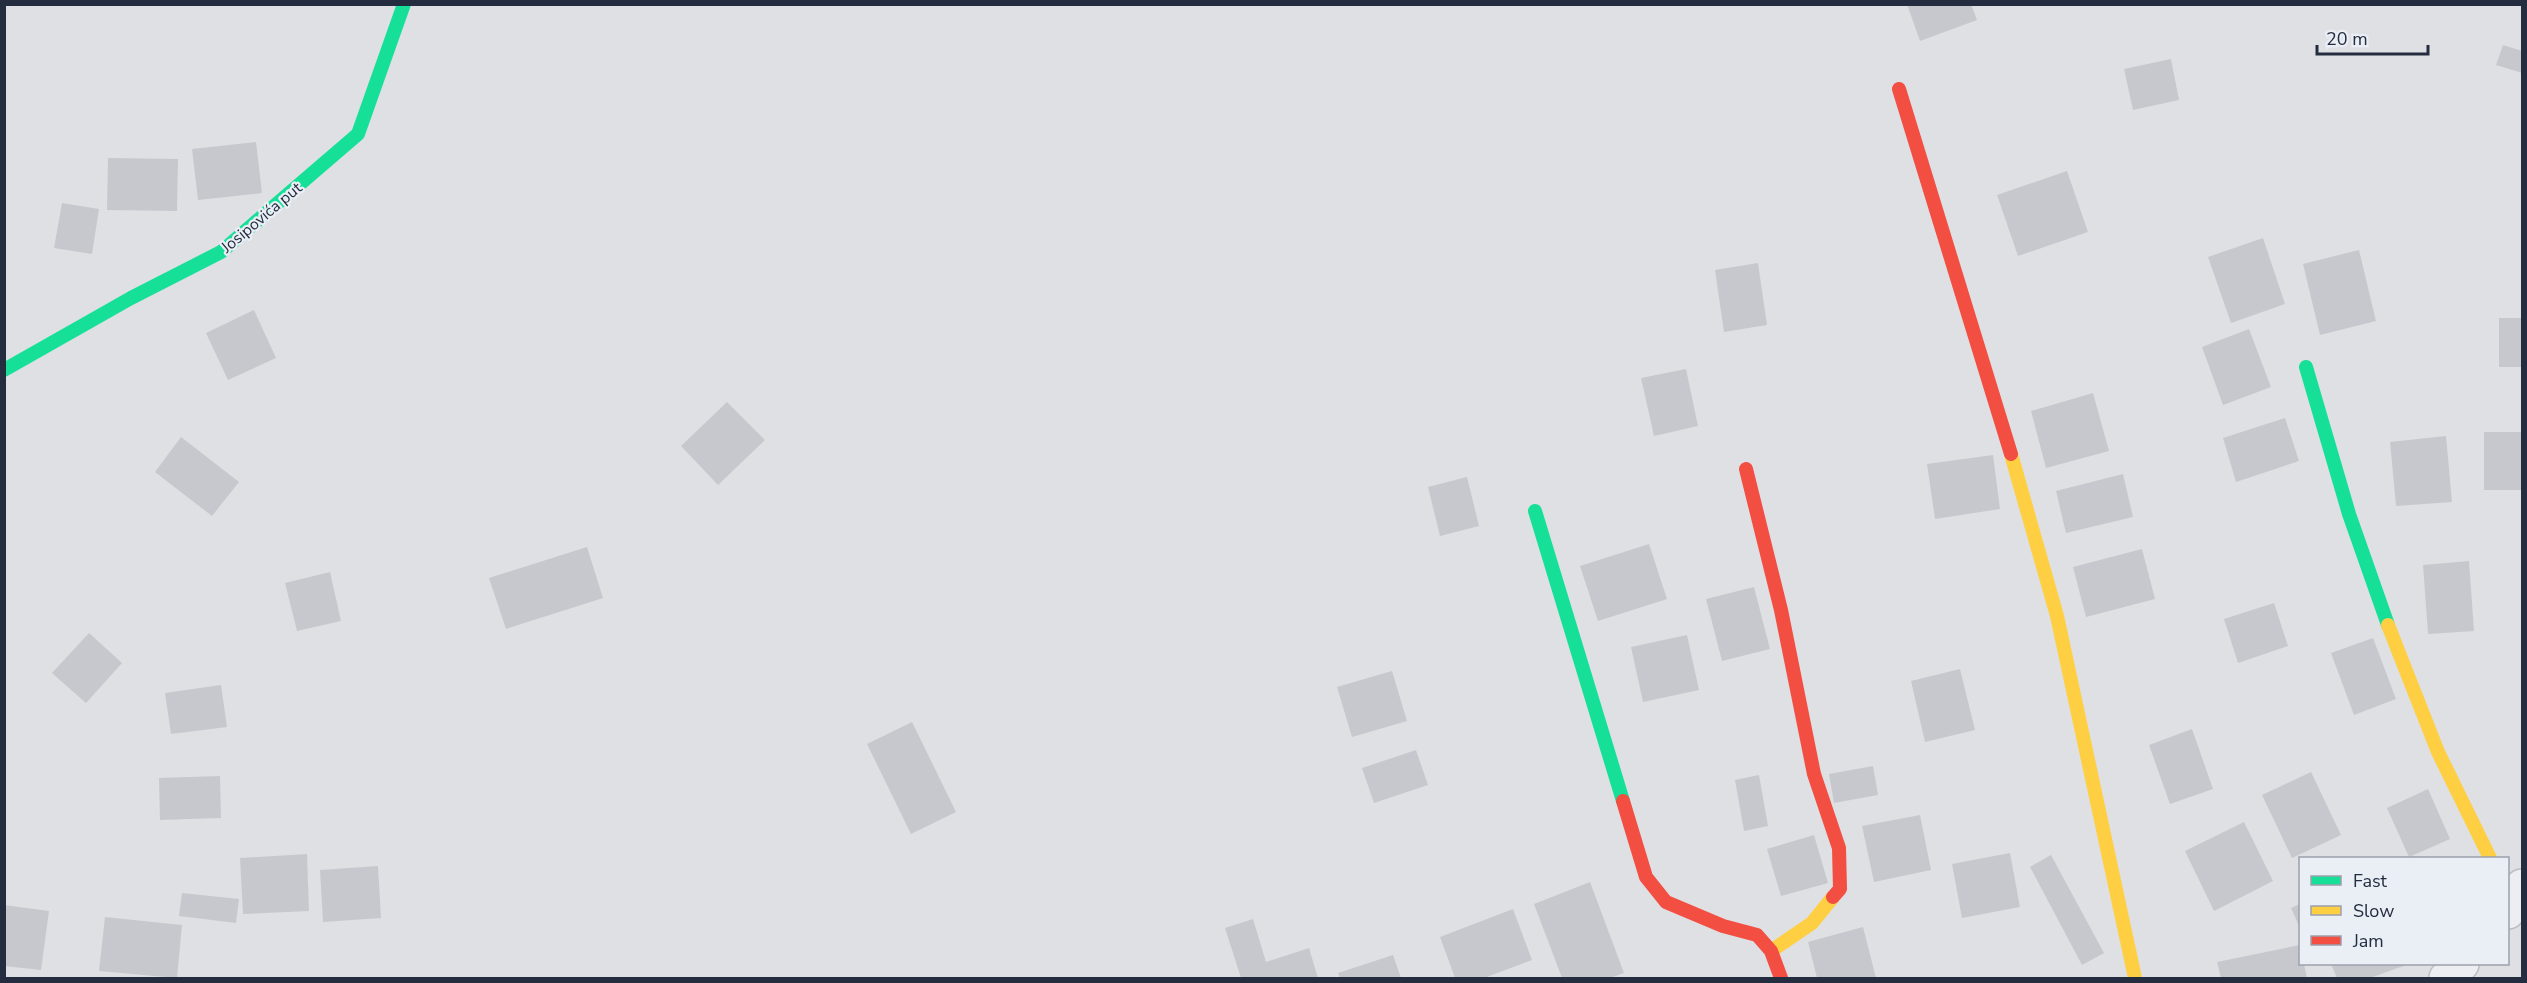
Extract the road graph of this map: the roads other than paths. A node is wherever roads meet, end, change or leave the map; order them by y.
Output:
1 (404, 4) edge
2 (1899, 89) dead end
3 (2307, 367) dead end
4 (4, 370) edge
5 (1746, 469) dead end
6 (1535, 511) dead end
7 (2490, 857) edge
8 (2509, 872) edge
9 (2523, 880) edge
10 (2523, 886) edge
11 (2509, 910) edge
12 (1772, 951) junction
13 (2460, 965) edge
14 (1781, 978) edge
15 (2135, 978) edge
16 (2445, 978) edge

1 - 4 street, Josipovića put
2 - 15 street
3 - 7 street
5 - 12 street
6 - 12 street
8 - 9 street
10 - 11 street
12 - 14 street
13 - 16 street

